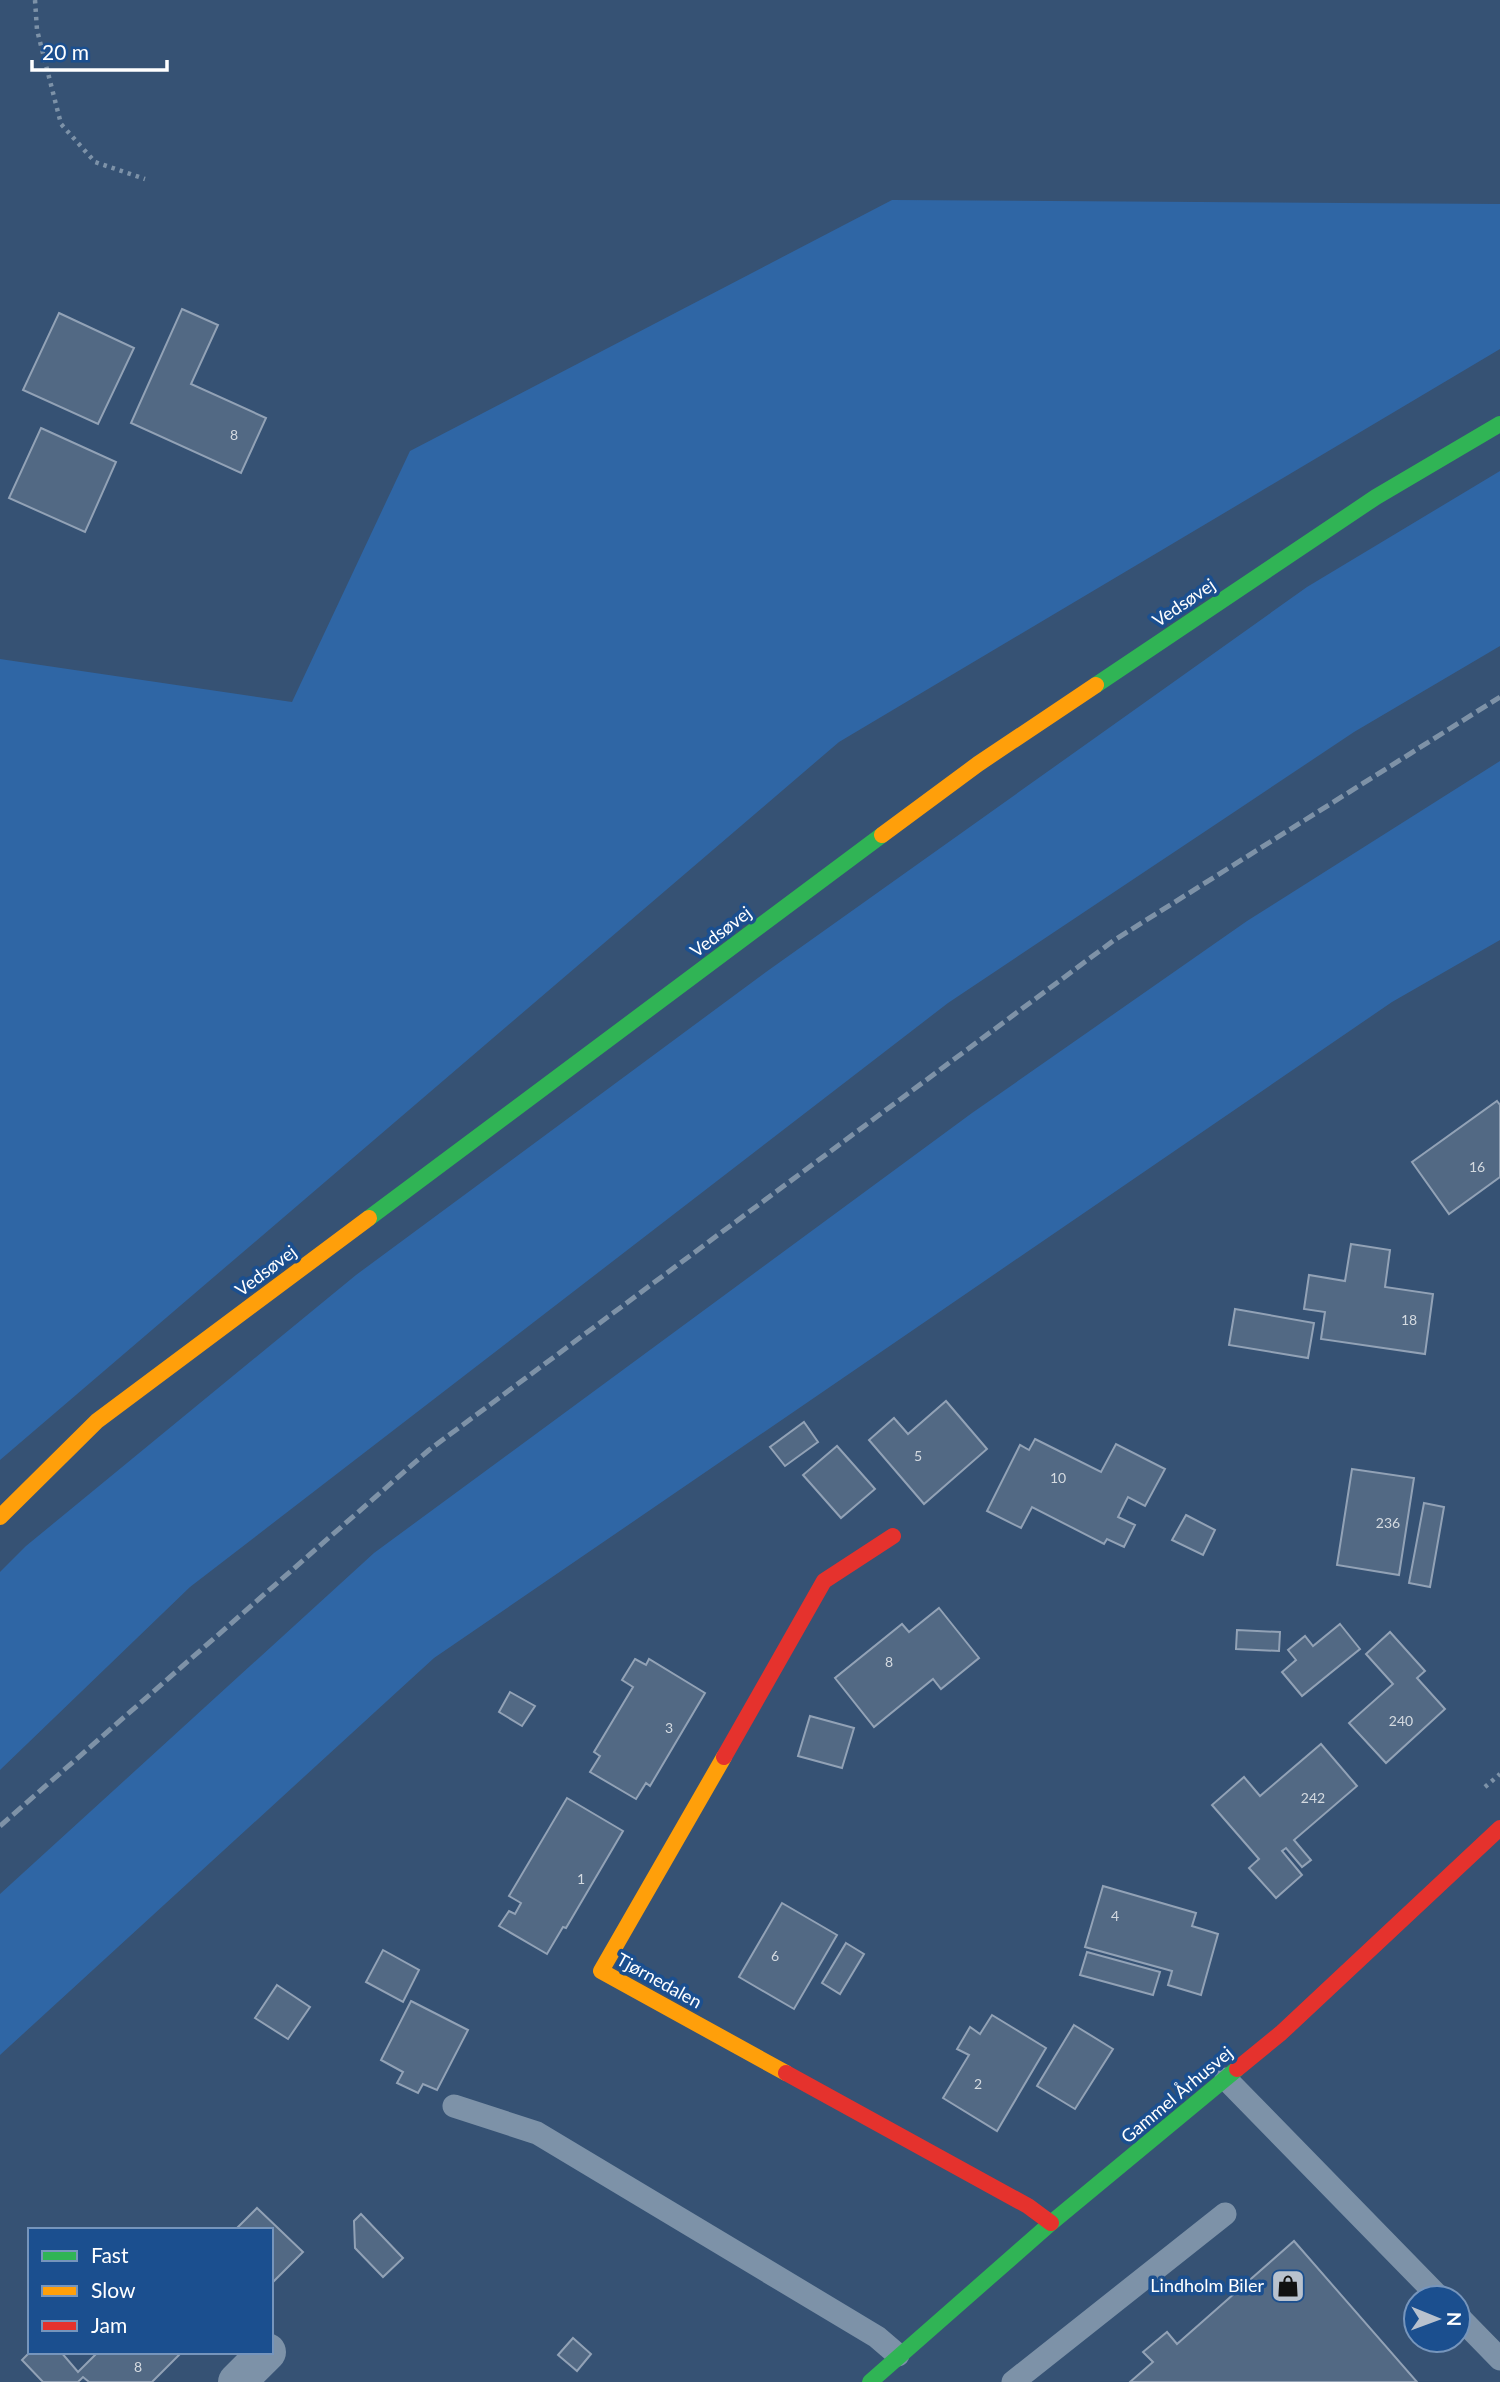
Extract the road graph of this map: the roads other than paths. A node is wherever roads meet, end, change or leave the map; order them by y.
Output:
1 (1500, 424) edge
2 (0, 1517) edge
3 (893, 1536) dead end
4 (1500, 1828) edge
5 (1226, 2079) junction
6 (454, 2106) dead end
7 (1225, 2214) dead end
8 (1051, 2223) junction
9 (1426, 2284) edge
10 (1472, 2330) edge
11 (265, 2354) edge
12 (898, 2355) junction
13 (1500, 2359) edge
14 (237, 2382) edge
15 (870, 2382) edge
16 (1013, 2382) edge

1 - 2 street, Vedsøvej
3 - 8 street, Tjørnedalen
4 - 5 street, Gammel Århusvej
5 - 8 street, Gammel Århusvej
5 - 9 lane
6 - 12 lane
7 - 16 lane
8 - 12 street, Gammel Århusvej
10 - 13 lane
11 - 14 street
12 - 15 street, Gammel Århusvej

